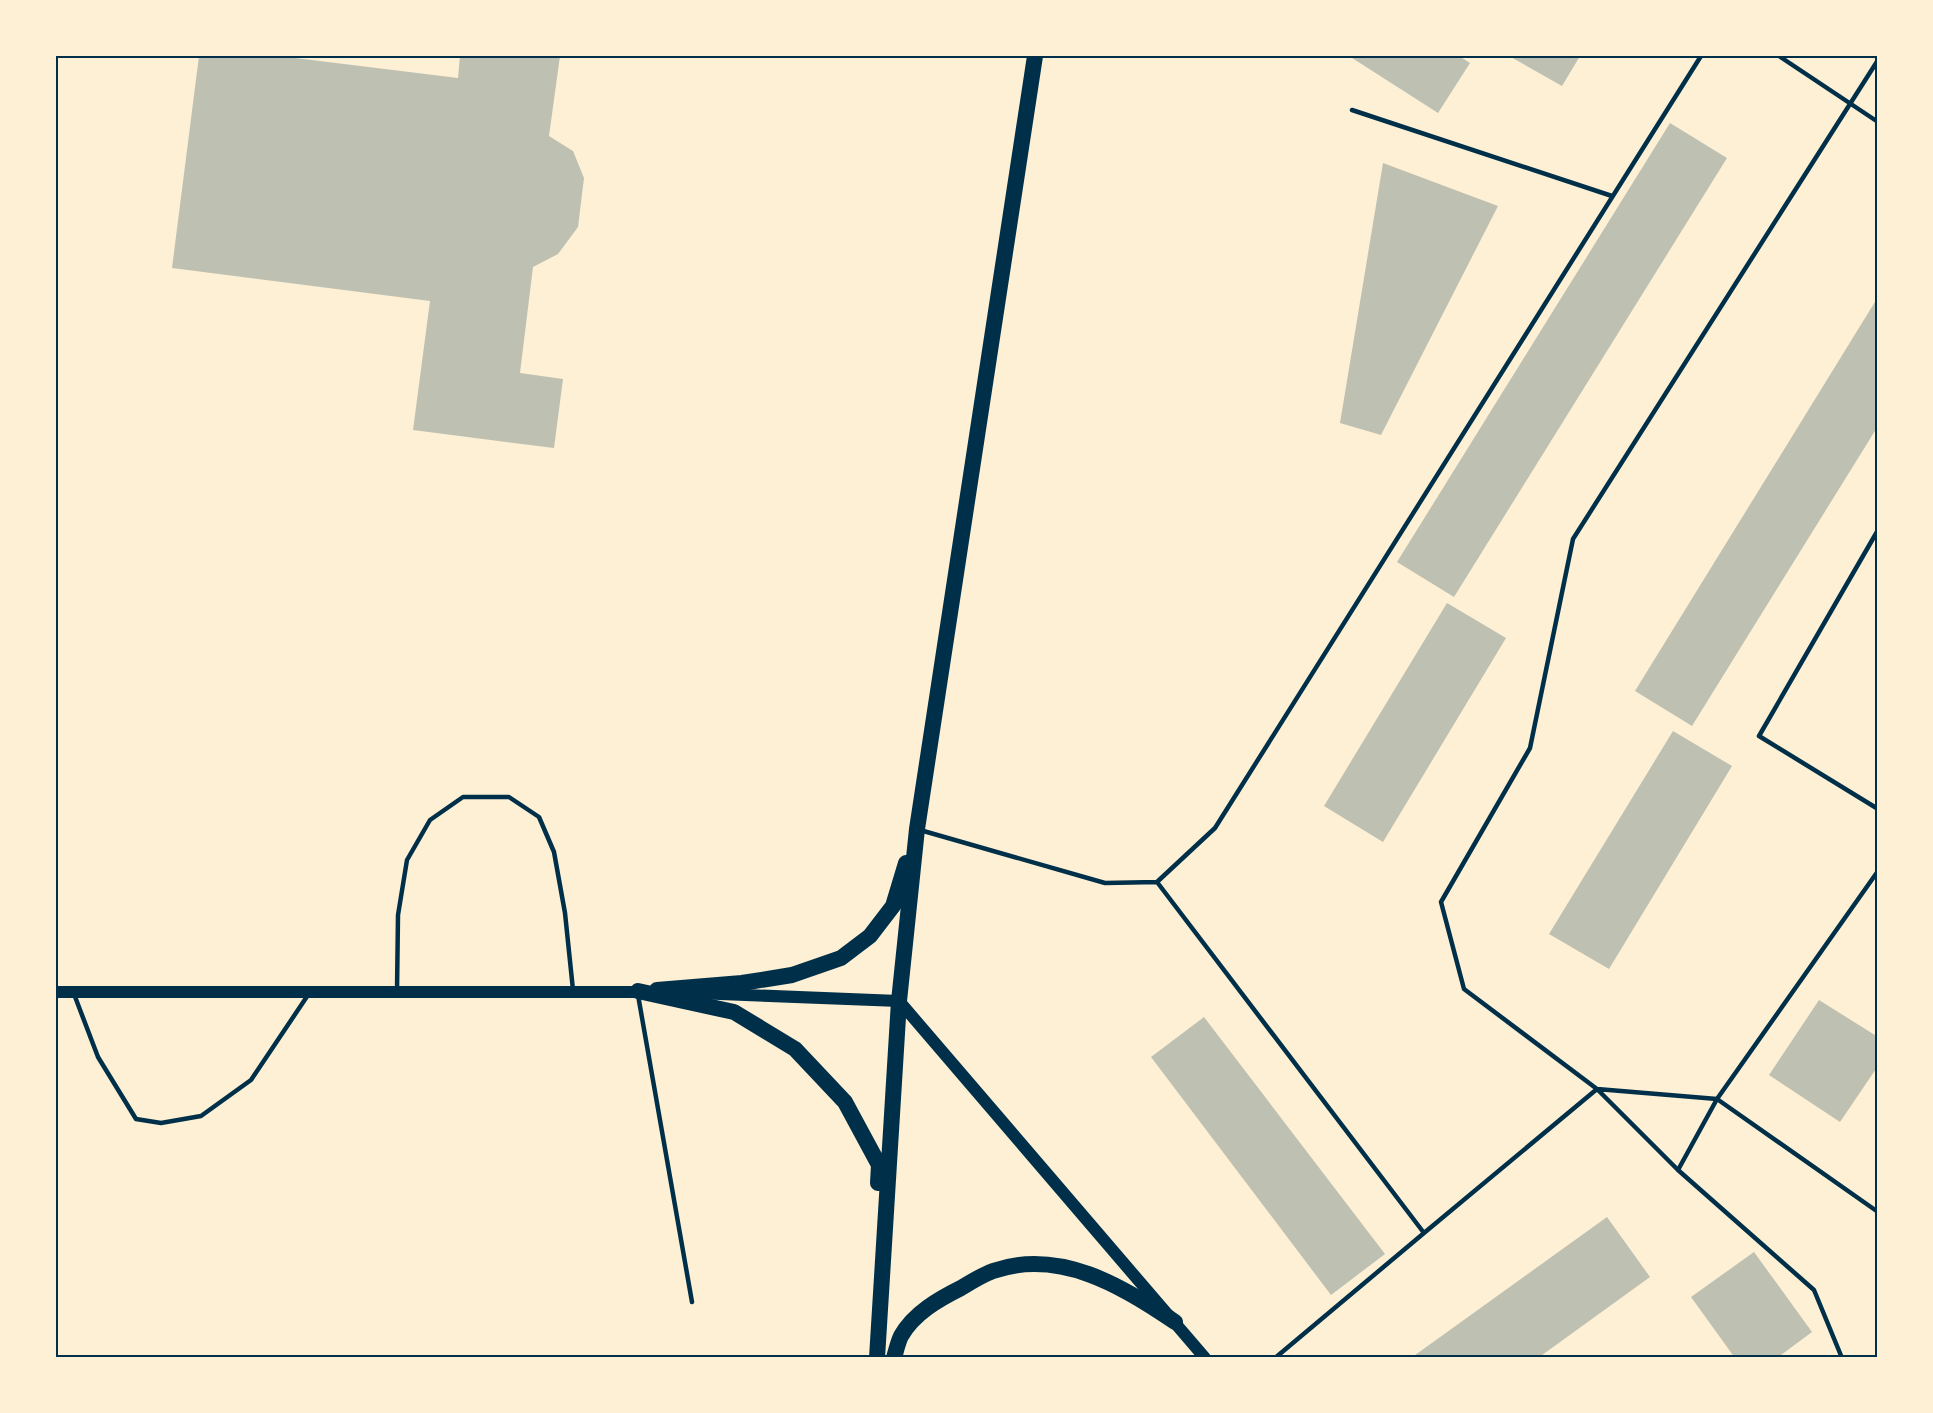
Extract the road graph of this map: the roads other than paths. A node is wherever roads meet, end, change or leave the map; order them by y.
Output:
1 (1035, 56) edge
2 (1701, 56) edge
3 (1779, 56) edge
4 (1878, 60) edge
5 (1850, 104) junction
6 (1352, 110) dead end
7 (1878, 122) edge
8 (1612, 196) junction
9 (1878, 530) edge
10 (1878, 808) edge
11 (917, 829) junction
12 (1878, 872) edge
13 (1157, 882) junction
14 (397, 991) junction
15 (573, 991) junction
16 (638, 991) junction
17 (56, 992) edge
18 (73, 992) junction
19 (310, 992) junction
20 (899, 1001) junction
21 (1597, 1089) junction
22 (1717, 1099) junction
23 (1678, 1170) junction
24 (1878, 1212) edge
25 (1424, 1233) junction
26 (692, 1302) dead end
27 (1175, 1322) junction
28 (877, 1358) edge
29 (894, 1358) edge
30 (1205, 1358) edge
31 (1275, 1358) edge
32 (1842, 1358) edge

1 - 11 highway
2 - 8 lane
3 - 5 lane
4 - 5 lane
5 - 7 lane
5 - 21 lane
6 - 8 lane
8 - 13 lane
9 - 10 lane
11 - 13 lane
11 - 16 highway
11 - 20 highway
12 - 22 lane
13 - 25 lane
14 - 15 main road
14 - 15 lane
14 - 19 main road
15 - 16 main road
16 - 20 main road
16 - 26 lane
16 - 28 highway
17 - 18 main road
18 - 19 main road
18 - 19 lane
20 - 27 main road
20 - 28 highway
21 - 22 lane
21 - 23 lane
21 - 25 lane
22 - 23 lane
22 - 24 lane
23 - 32 lane
25 - 31 lane
27 - 29 highway
27 - 30 main road

